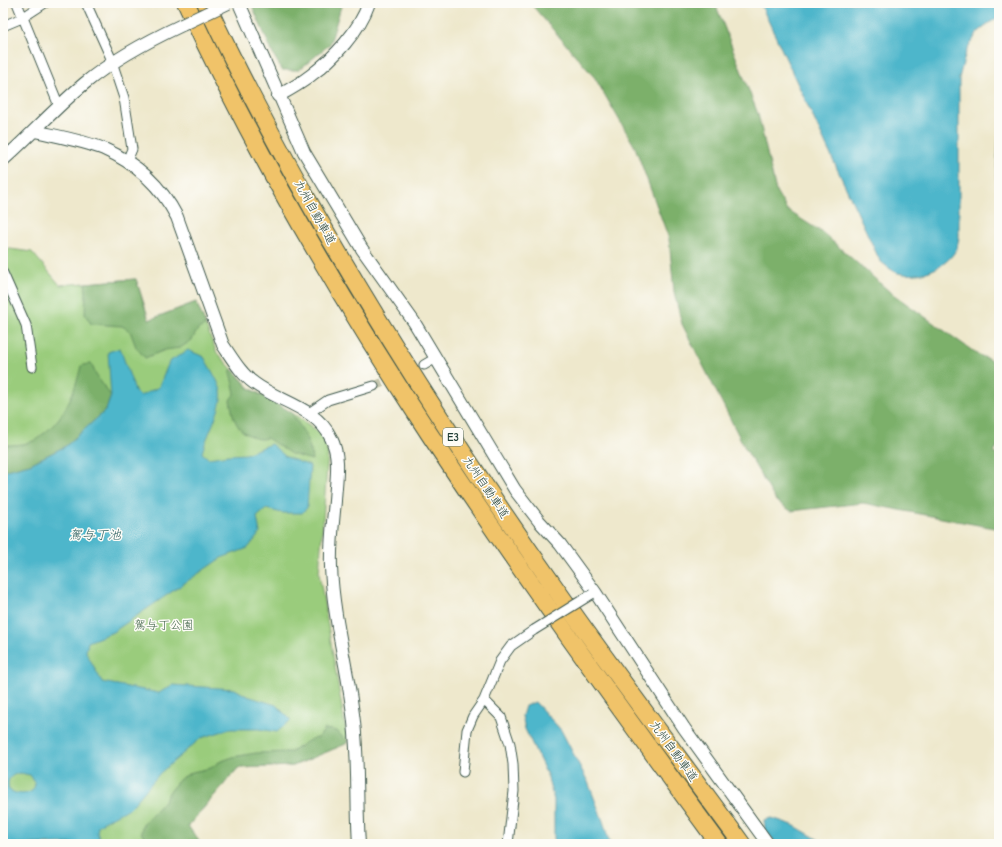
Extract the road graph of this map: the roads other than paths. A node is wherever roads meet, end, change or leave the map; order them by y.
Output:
1 (17, 3) edge
2 (45, 3) edge
3 (86, 3) edge
4 (186, 3) edge
5 (206, 3) edge
6 (228, 3) edge
7 (239, 3) edge
8 (369, 3) edge
9 (22, 18) junction
10 (3, 26) edge
11 (112, 64) junction
12 (278, 96) junction
13 (59, 106) junction
14 (35, 131) junction
15 (5, 154) edge
16 (127, 161) junction
17 (3, 273) edge
18 (436, 358) junction
19 (424, 366) dead end
20 (32, 367) dead end
21 (374, 386) tunnel mouth
22 (309, 413) junction
23 (594, 593) junction
24 (484, 700) junction
25 (463, 772) dead end
26 (359, 844) edge
27 (508, 844) edge
28 (719, 844) edge
29 (742, 844) edge
30 (768, 844) edge

1 - 9 street
2 - 9 street
3 - 11 street
4 - 28 highway, 九州自動車道 / E3
5 - 29 highway, 九州自動車道 / E3
6 - 11 street, bridge
7 - 12 street
8 - 12 street
9 - 10 street
9 - 13 street
11 - 13 street
11 - 16 street
12 - 18 street
13 - 14 street
14 - 15 street
14 - 16 street
16 - 22 street
17 - 20 street
18 - 19 street
18 - 23 street
21 - 22 street
22 - 26 street
23 - 24 street, bridge
23 - 30 street
24 - 25 street
24 - 27 street

